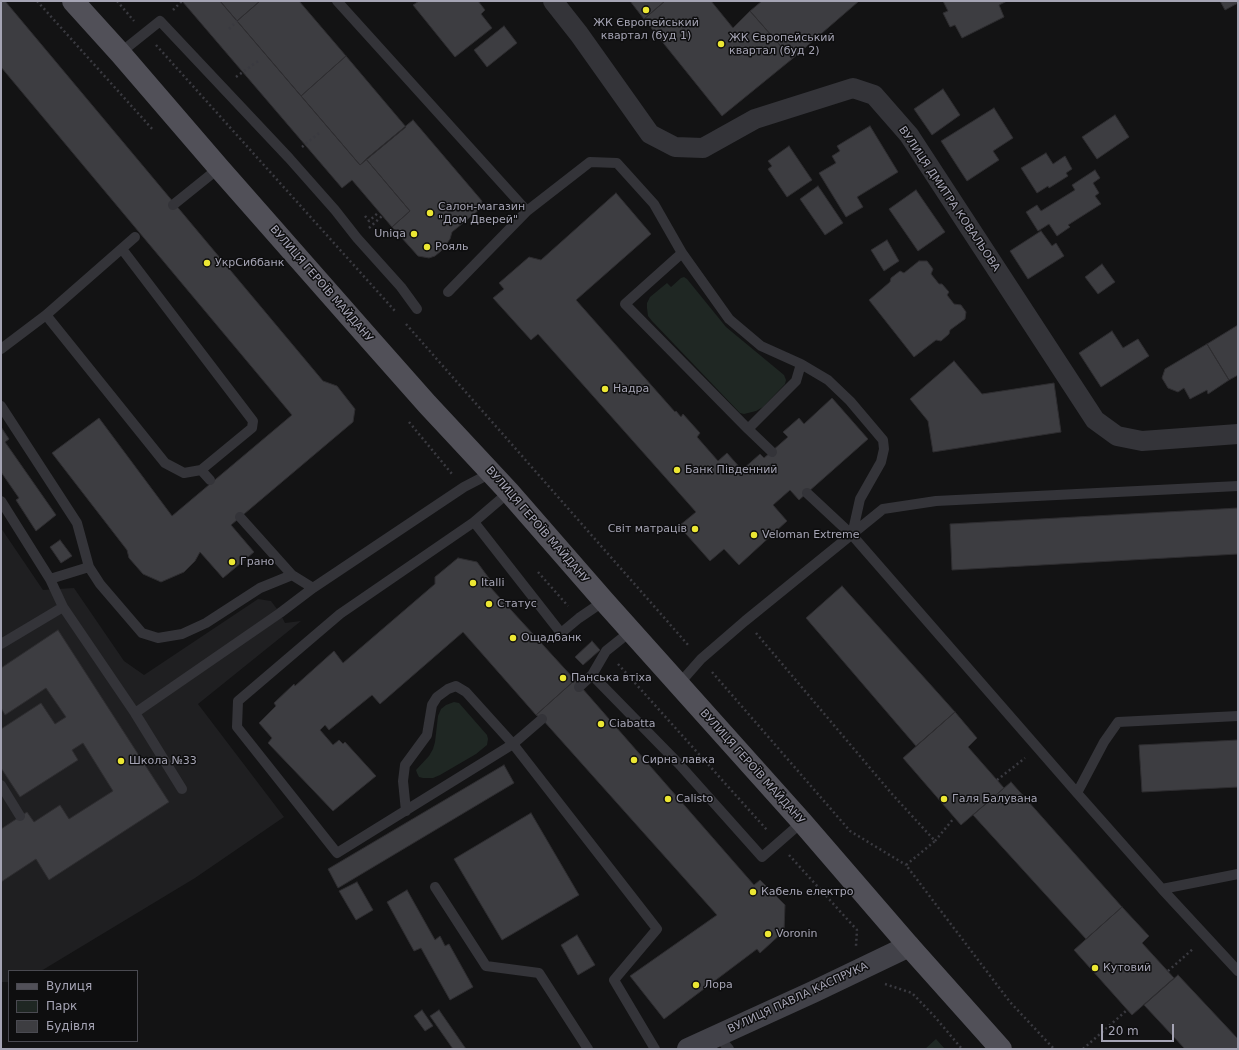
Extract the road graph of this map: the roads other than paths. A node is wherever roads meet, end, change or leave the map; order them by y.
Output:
1 (73, 1) edge
2 (337, 1) edge
3 (553, 1) edge
4 (120, 53) junction
5 (219, 168) junction
6 (173, 205) dead end
7 (527, 211) junction
8 (135, 237) dead end
9 (122, 249) junction
10 (682, 253) junction
11 (448, 292) dead end
12 (417, 308) dead end
13 (46, 314) junction
14 (1, 349) edge
15 (800, 364) junction
16 (1, 406) edge
17 (748, 429) junction
18 (1238, 434) edge
19 (772, 452) dead end
20 (201, 470) junction
21 (491, 473) junction
22 (210, 480) dead end
23 (1238, 486) edge
24 (509, 492) junction
25 (807, 493) dead end
26 (1, 501) edge
27 (240, 517) dead end
28 (474, 522) junction
29 (852, 535) junction
30 (89, 567) junction
31 (292, 575) junction
32 (50, 579) junction
33 (313, 588) junction
34 (604, 601) junction
35 (63, 607) junction
36 (631, 630) junction
37 (1, 644) edge
38 (592, 675) junction
39 (679, 684) junction
40 (579, 686) dead end
41 (135, 713) junction
42 (1238, 716) edge
43 (542, 719) dead end
44 (513, 744) junction
45 (1, 785) edge
46 (182, 789) dead end
47 (1077, 793) junction
48 (406, 811) junction
49 (20, 816) dead end
50 (802, 822) junction
51 (1238, 874) edge
52 (435, 887) dead end
53 (1162, 889) junction
54 (909, 946) junction
55 (1238, 971) edge
56 (723, 1042) edge
57 (588, 1049) edge
58 (655, 1049) edge
59 (688, 1049) edge
60 (1001, 1049) edge

1 - 4 main road, ВУЛИЦЯ ГЕРОЇВ МАЙДАНУ
2 - 7 lane
3 - 18 street, ВУЛИЦЯ ДМИТРА КОВАЛЬОВА
4 - 5 main road, ВУЛИЦЯ ГЕРОЇВ МАЙДАНУ
4 - 12 lane
5 - 6 lane
5 - 21 main road, ВУЛИЦЯ ГЕРОЇВ МАЙДАНУ
7 - 10 lane
7 - 11 lane
8 - 9 lane
9 - 13 lane
9 - 20 lane
10 - 15 lane
10 - 17 lane
13 - 14 lane
13 - 20 lane
15 - 17 lane
15 - 29 lane
16 - 30 lane
17 - 19 lane
20 - 22 lane
21 - 24 main road, ВУЛИЦЯ ГЕРОЇВ МАЙДАНУ
21 - 33 lane
23 - 29 lane
24 - 28 lane
24 - 34 main road, ВУЛИЦЯ ГЕРОЇВ МАЙДАНУ
25 - 29 lane
26 - 32 lane
27 - 31 lane
28 - 34 lane
28 - 48 lane
29 - 39 lane
29 - 47 lane
30 - 31 lane
30 - 32 lane
31 - 33 lane
32 - 35 lane
33 - 41 lane
34 - 36 main road, ВУЛИЦЯ ГЕРОЇВ МАЙДАНУ
35 - 37 lane
35 - 41 lane
36 - 38 lane
36 - 39 main road, ВУЛИЦЯ ГЕРОЇВ МАЙДАНУ
38 - 40 lane
38 - 50 lane
39 - 50 main road, ВУЛИЦЯ ГЕРОЇВ МАЙДАНУ
41 - 46 lane
42 - 47 lane
43 - 44 lane
44 - 48 lane
44 - 48 lane
44 - 58 lane
45 - 49 lane
47 - 53 lane
50 - 54 main road, ВУЛИЦЯ ГЕРОЇВ МАЙДАНУ
51 - 53 lane
52 - 57 lane
53 - 55 lane
54 - 56 street, ВУЛИЦЯ ПАВЛА КАСПРУКА
54 - 60 main road, ВУЛИЦЯ ГЕРОЇВ МАЙДАНУ
56 - 59 street, ВУЛИЦЯ ПАВЛА КАСПРУКА

